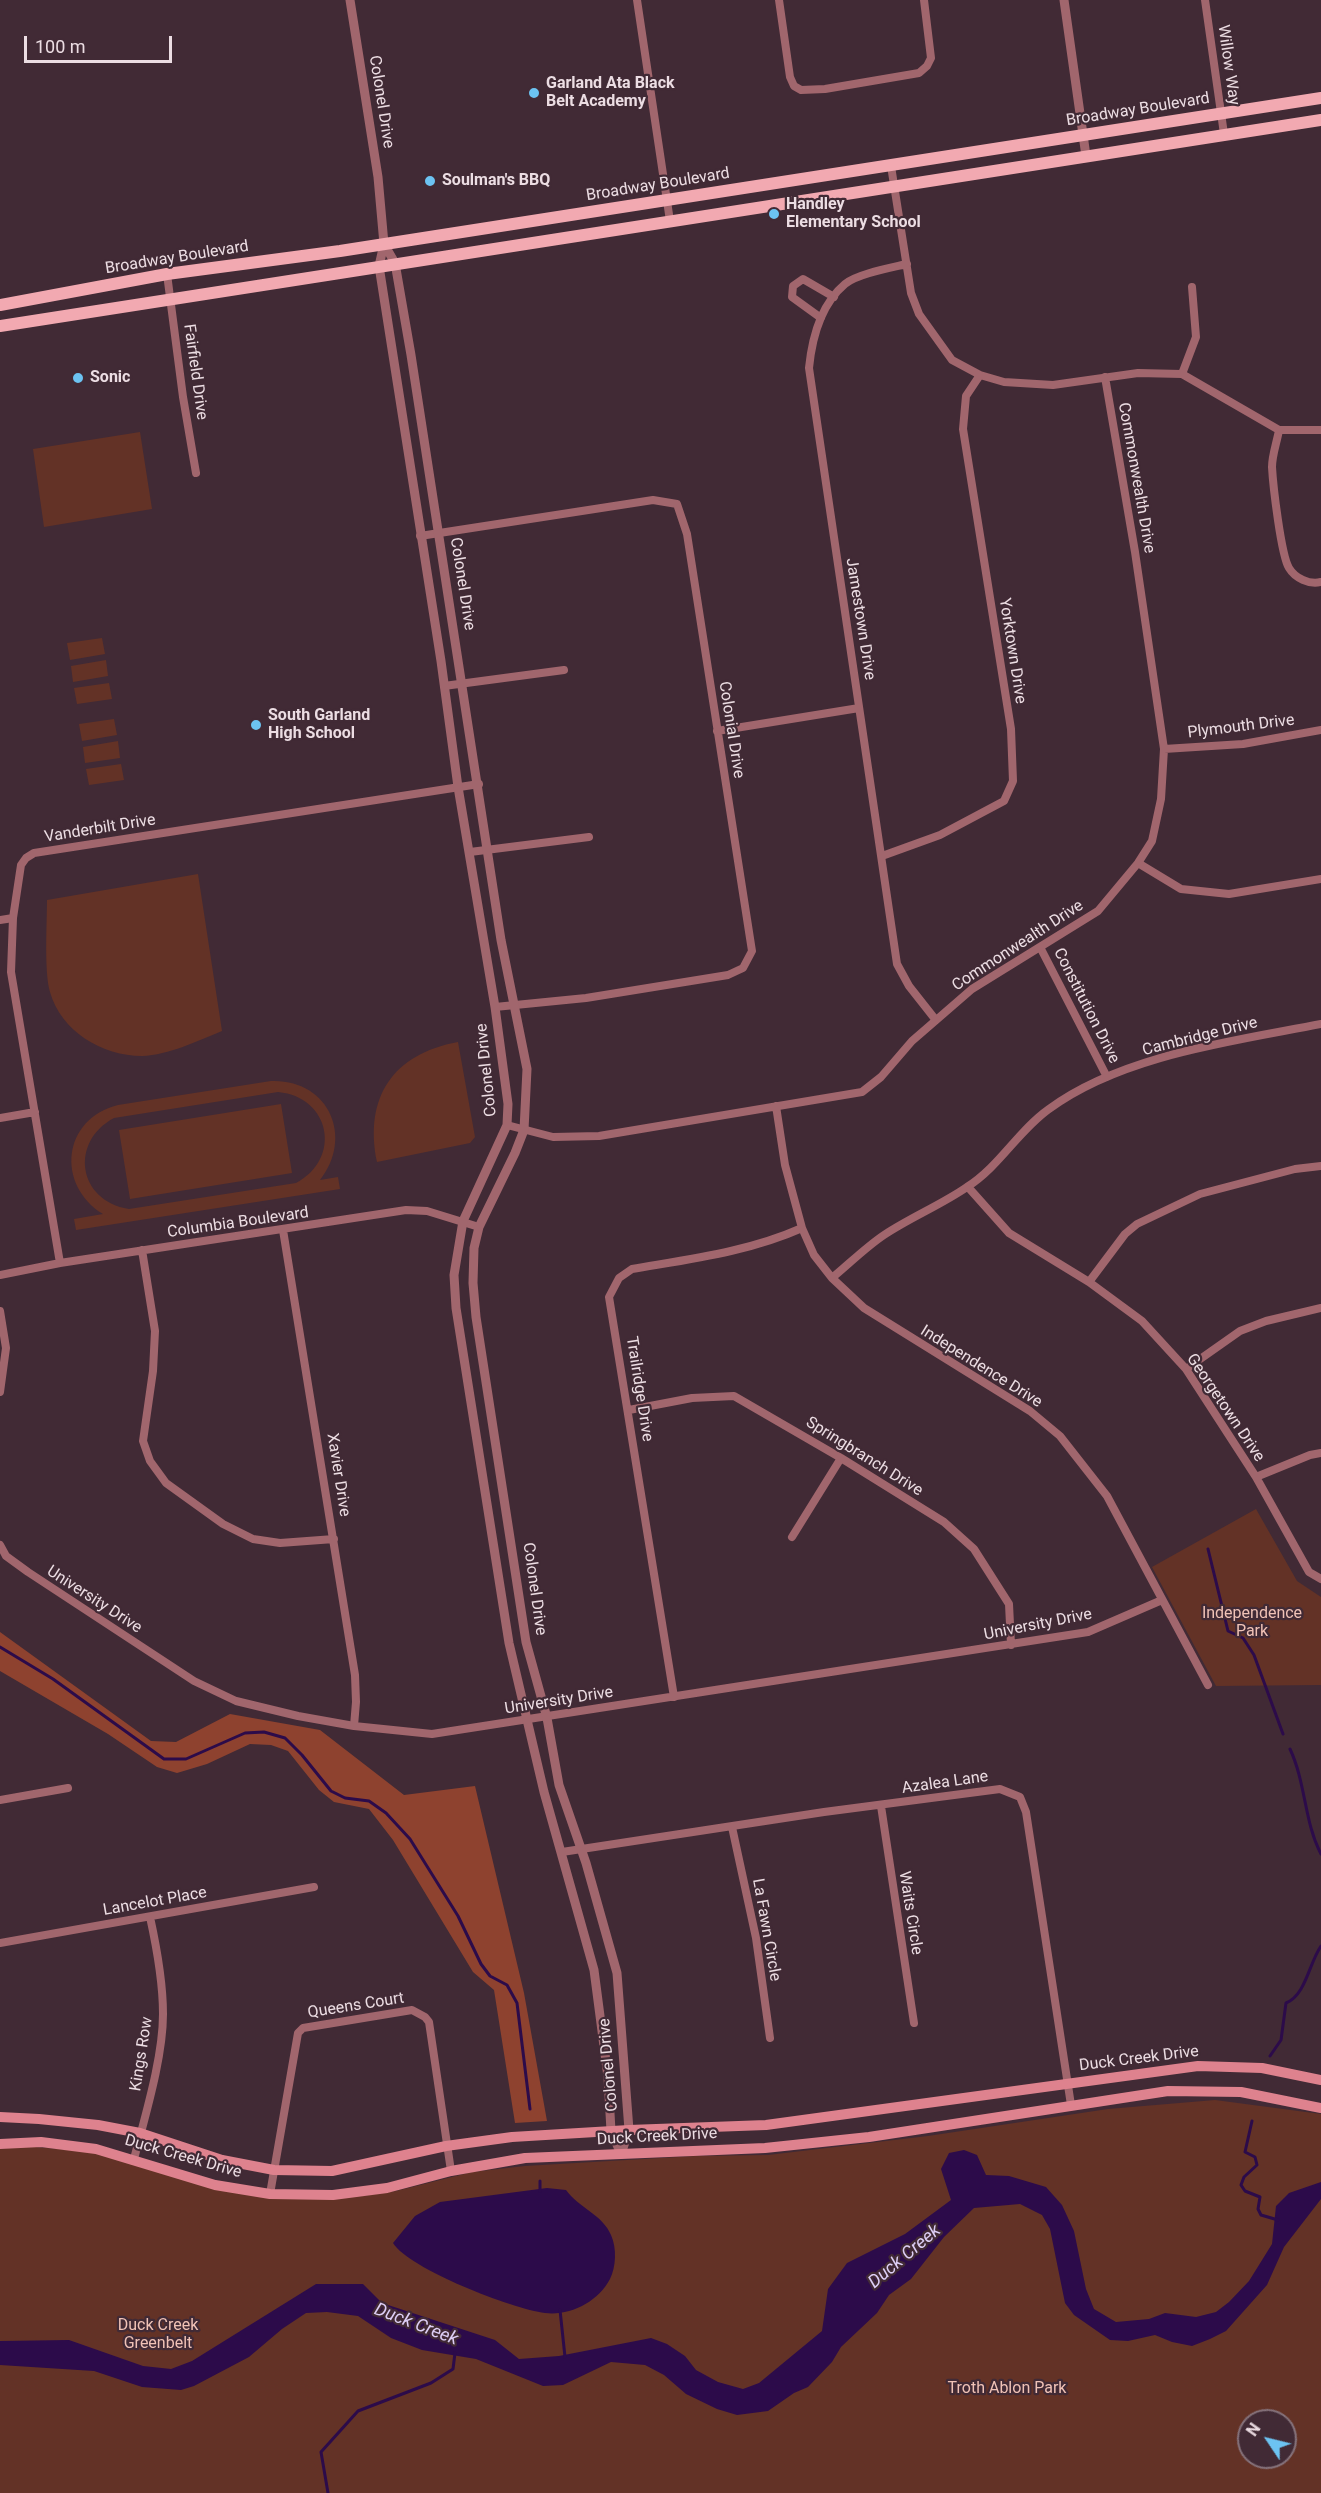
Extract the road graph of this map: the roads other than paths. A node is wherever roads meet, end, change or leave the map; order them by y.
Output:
1 (350, 0) edge
2 (637, 0) edge
3 (779, 0) edge
4 (924, 0) edge
5 (1065, 0) edge
6 (1205, 0) edge
7 (1321, 98) edge
8 (1222, 114) junction
9 (1321, 120) edge
10 (1224, 134) junction
11 (1083, 136) junction
12 (1086, 156) junction
13 (891, 166) junction
14 (895, 186) junction
15 (667, 200) junction
16 (670, 221) junction
17 (524, 223) junction
18 (526, 243) junction
19 (384, 244) junction
20 (258, 262) junction
21 (395, 263) junction
22 (907, 264) junction
23 (379, 266) junction
24 (167, 274) junction
25 (260, 285) junction
26 (1192, 287) dead end
27 (834, 297) junction
28 (171, 299) junction
29 (14, 302) junction
30 (0, 305) edge
31 (821, 318) junction
32 (16, 323) junction
33 (0, 326) edge
34 (1182, 374) junction
35 (980, 375) junction
36 (1105, 377) junction
37 (1279, 430) junction
38 (1321, 430) edge
39 (196, 473) dead end
40 (438, 533) junction
41 (420, 537) junction
42 (1321, 582) edge
43 (564, 670) dead end
44 (463, 684) junction
45 (444, 687) junction
46 (860, 708) junction
47 (717, 730) junction
48 (1321, 730) edge
49 (1164, 749) junction
50 (479, 784) junction
51 (458, 787) junction
52 (589, 837) dead end
53 (488, 850) junction
54 (470, 852) junction
55 (882, 856) junction
56 (1138, 863) junction
57 (1321, 879) edge
58 (13, 918) junction
59 (0, 920) edge
60 (1040, 947) junction
61 (516, 1005) junction
62 (495, 1007) junction
63 (935, 1019) junction
64 (1321, 1024) edge
65 (1107, 1077) junction
66 (776, 1106) junction
67 (35, 1112) junction
68 (0, 1118) edge
69 (507, 1125) junction
70 (524, 1130) junction
71 (1321, 1166) edge
72 (969, 1187) junction
73 (463, 1221) junction
74 (479, 1227) junction
75 (802, 1228) junction
76 (283, 1230) junction
77 (142, 1250) junction
78 (60, 1263) junction
79 (0, 1275) edge
80 (832, 1278) junction
81 (1089, 1282) junction
82 (1321, 1308) edge
83 (0, 1311) edge
84 (1186, 1369) junction
85 (0, 1392) edge
86 (629, 1410) junction
87 (1321, 1453) edge
88 (840, 1458) junction
89 (1256, 1477) junction
90 (792, 1538) dead end
91 (334, 1539) junction
92 (0, 1545) edge
93 (1321, 1579) edge
94 (1162, 1600) junction
95 (1011, 1645) junction
96 (1208, 1685) dead end
97 (674, 1696) junction
98 (547, 1718) junction
99 (527, 1721) junction
100 (354, 1726) junction
101 (68, 1788) dead end
102 (0, 1800) edge
103 (881, 1806) junction
104 (732, 1827) junction
105 (581, 1849) junction
106 (562, 1852) junction
107 (314, 1887) dead end
108 (150, 1917) junction
109 (0, 1943) edge
110 (914, 2023) dead end
111 (770, 2038) dead end
112 (1321, 2080) edge
113 (1068, 2083) junction
114 (1071, 2105) junction
115 (1321, 2108) edge
116 (0, 2117) edge
117 (629, 2130) junction
118 (611, 2132) junction
119 (140, 2133) junction
120 (0, 2144) edge
121 (446, 2146) junction
122 (621, 2154) junction
123 (134, 2159) junction
124 (274, 2170) junction
125 (451, 2171) junction
126 (270, 2194) junction

1 - 19 street, Colonel Drive
2 - 15 street
3 - 4 street
5 - 11 street
6 - 8 street, Willow Way
7 - 8 main road, Broadway Boulevard
8 - 10 street, Willow Way
8 - 11 main road, Broadway Boulevard
9 - 10 main road
10 - 12 main road
11 - 12 street
11 - 13 main road, Broadway Boulevard
12 - 14 main road
13 - 14 street
13 - 15 main road, Broadway Boulevard
14 - 16 main road
14 - 22 street
15 - 16 street
15 - 17 main road, Broadway Boulevard
16 - 18 main road
17 - 18 main road
17 - 19 main road, Broadway Boulevard
18 - 21 main road
19 - 20 main road, Broadway Boulevard
19 - 21 street, Colonel Drive
19 - 23 street, Colonel Drive
20 - 24 main road, Broadway Boulevard
20 - 25 main road
21 - 23 main road
21 - 40 street, Colonel Drive
22 - 27 street, Jamestown Drive
22 - 35 street
23 - 25 main road
23 - 41 street, Colonel Drive
24 - 28 street, Fairfield Drive
24 - 29 main road, Broadway Boulevard
25 - 28 main road
26 - 34 street
27 - 31 street, Jamestown Drive
27 - 31 street
28 - 32 main road
28 - 39 street, Fairfield Drive
29 - 30 main road, Broadway Boulevard
29 - 32 main road
31 - 46 street, Jamestown Drive
32 - 33 main road
34 - 36 street
34 - 37 street
35 - 36 street
35 - 55 street, Yorktown Drive
36 - 49 street, Commonwealth Drive
37 - 38 street
37 - 42 street
40 - 41 street, Colonial Drive
40 - 44 street, Colonel Drive
40 - 47 street, Colonial Drive
41 - 45 street, Colonel Drive
43 - 44 street
44 - 45 street
44 - 50 street, Colonel Drive
45 - 51 street, Colonel Drive
46 - 47 street
46 - 55 street, Jamestown Drive
47 - 61 street, Colonial Drive
48 - 49 street, Plymouth Drive
49 - 56 street, Commonwealth Drive
50 - 51 street, Vanderbilt Drive
50 - 53 street, Colonel Drive
51 - 54 street, Colonel Drive
51 - 58 street, Vanderbilt Drive
52 - 53 street
53 - 54 street
53 - 61 street, Colonel Drive
54 - 62 street, Colonel Drive
55 - 63 street, Jamestown Drive
56 - 57 street
56 - 60 street, Commonwealth Drive
58 - 59 street
58 - 67 street, Vanderbilt Drive
60 - 63 street, Commonwealth Drive
60 - 65 street, Constitution Drive
61 - 62 street, Colonial Drive
61 - 70 street, Colonel Drive
62 - 69 street, Colonel Drive
63 - 66 street, Commonwealth Drive
64 - 65 street, Cambridge Drive
65 - 72 street, Cambridge Drive
66 - 70 street, Commonwealth Drive
66 - 75 street, Independence Drive
67 - 68 street
67 - 78 street, Vanderbilt Drive
69 - 70 street, Commonwealth Drive
69 - 73 street, Colonel Drive
70 - 74 street, Colonel Drive
71 - 81 street
72 - 80 street, Cambridge Drive
72 - 81 street, Georgetown Drive
73 - 74 street, Columbia Boulevard
73 - 76 street, Columbia Boulevard
73 - 99 street, Colonel Drive
74 - 98 street, Colonel Drive
75 - 80 street, Independence Drive
75 - 86 street, Trailridge Drive
76 - 77 street, Columbia Boulevard
76 - 91 street, Xavier Drive
77 - 78 street, Columbia Boulevard
77 - 91 street
78 - 79 street, Columbia Boulevard
80 - 94 street, Independence Drive
81 - 84 street, Georgetown Drive
82 - 84 street
83 - 85 street
84 - 89 street, Georgetown Drive
86 - 88 street, Springbranch Drive
86 - 97 street, Trailridge Drive
87 - 89 street
88 - 90 street
88 - 95 street, Springbranch Drive
89 - 93 street, Georgetown Drive
91 - 100 street, Xavier Drive
92 - 100 street, University Drive
94 - 95 street, University Drive
94 - 96 street, Independence Drive
95 - 97 street, University Drive
97 - 98 street, University Drive
98 - 99 street, University Drive
98 - 105 street, Colonel Drive
99 - 100 street, University Drive
99 - 106 street, Colonel Drive
101 - 102 street
103 - 104 street, Azalea Lane
103 - 110 street, Waits Circle
103 - 113 street, Azalea Lane
104 - 105 street, Azalea Lane
104 - 111 street, La Fawn Circle
105 - 106 street, Azalea Lane
105 - 117 street, Colonel Drive
106 - 118 street, Colonel Drive
107 - 108 street, Lancelot Place
108 - 109 street, Lancelot Place
108 - 119 street, Kings Row
112 - 113 main road, Duck Creek Drive
113 - 114 street, Azalea Lane
113 - 117 main road, Duck Creek Drive
114 - 115 main road, Duck Creek Drive
114 - 122 main road, Duck Creek Drive
116 - 119 main road, Duck Creek Drive
117 - 118 main road, Duck Creek Drive
117 - 122 street, Colonel Drive
118 - 121 main road, Duck Creek Drive
118 - 122 street, Colonel Drive
119 - 123 street, Kings Row
119 - 124 main road, Duck Creek Drive
120 - 123 main road, Duck Creek Drive
121 - 124 main road, Duck Creek Drive
121 - 124 street, Queens Court
121 - 125 street, Queens Court
122 - 125 main road, Duck Creek Drive
123 - 126 main road, Duck Creek Drive
124 - 126 street, Queens Court
125 - 126 main road, Duck Creek Drive

